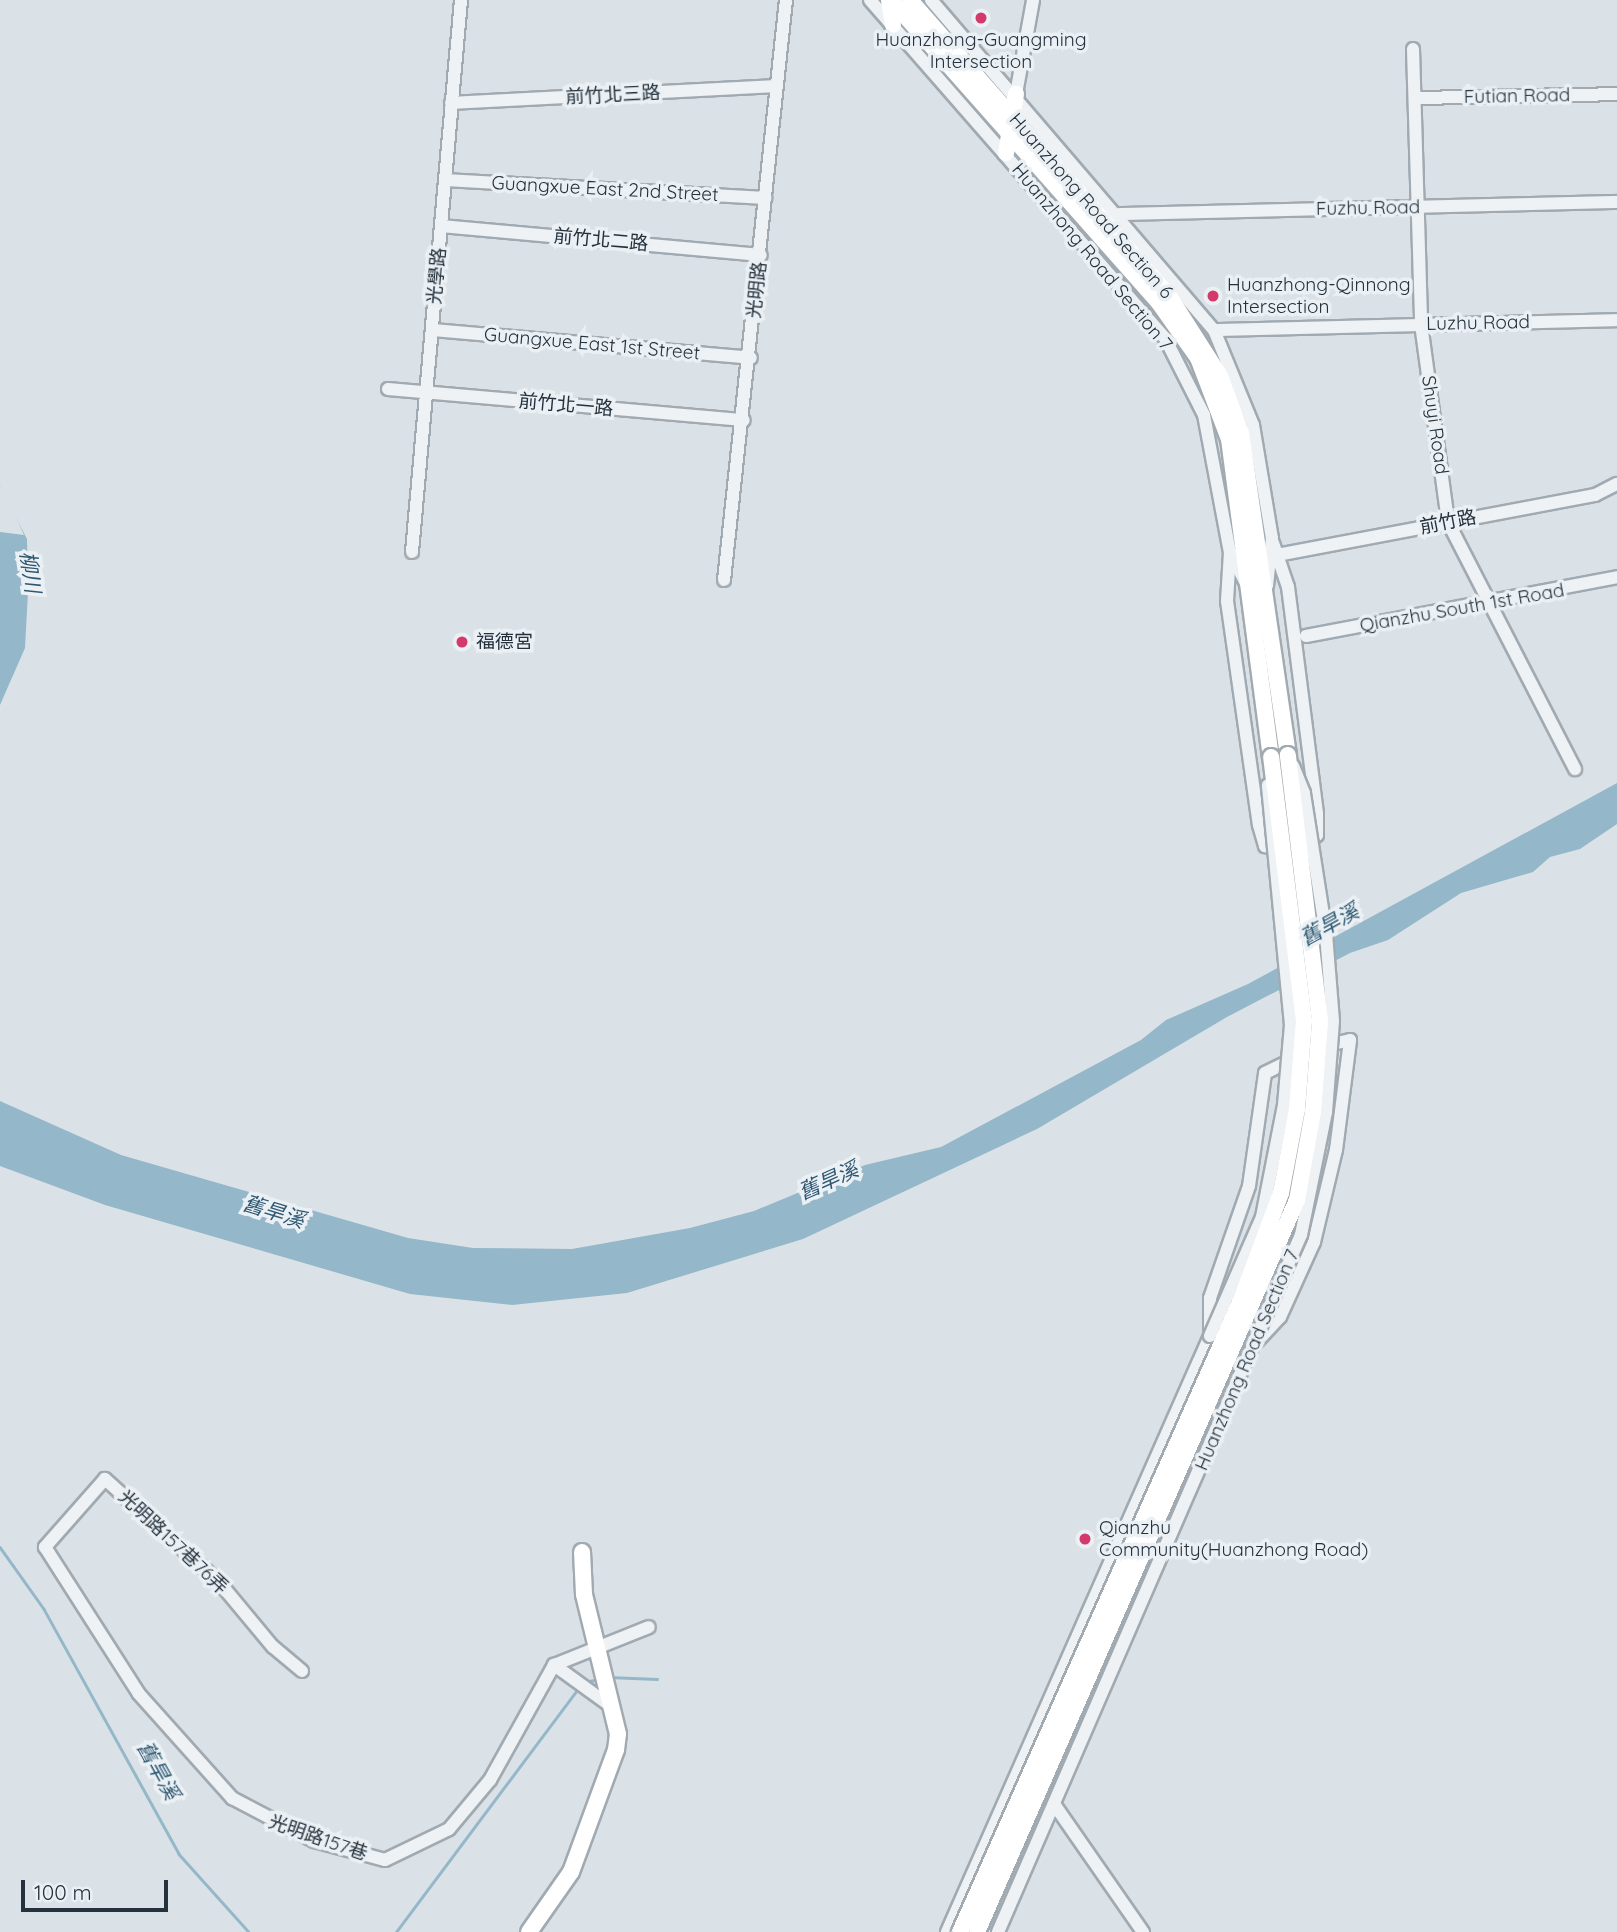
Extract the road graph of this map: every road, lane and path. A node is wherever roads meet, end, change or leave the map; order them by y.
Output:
1 (461, 0) edge
2 (786, 0) edge
3 (870, 0) edge
4 (890, 0) edge
5 (910, 0) edge
6 (931, 0) edge
7 (1033, 0) edge
8 (894, 25) junction
9 (1413, 49) dead end
10 (776, 86) junction
11 (1016, 94) junction
12 (1617, 94) edge
13 (1416, 98) junction
14 (451, 103) junction
15 (1013, 114) junction
16 (1007, 146) junction
17 (445, 180) junction
18 (765, 198) junction
19 (1617, 202) edge
20 (1418, 207) junction
21 (1119, 214) junction
22 (442, 226) junction
23 (761, 255) junction
24 (1617, 320) edge
25 (1421, 324) junction
26 (433, 330) junction
27 (1214, 330) junction
28 (751, 358) junction
29 (388, 389) dead end
30 (425, 393) junction
31 (744, 420) junction
32 (1241, 432) junction
33 (1617, 484) edge
34 (1448, 522) junction
35 (1272, 538) junction
36 (412, 552) dead end
37 (1230, 552) junction
38 (1277, 555) junction
39 (1617, 577) edge
40 (724, 580) dead end
41 (1259, 593) junction
42 (1489, 604) junction
43 (1306, 636) dead end
44 (1279, 756) junction
45 (1575, 769) dead end
46 (1210, 1336) junction
47 (1252, 1347) junction
48 (45, 1547) joint
49 (582, 1552) dead end
50 (649, 1627) dead end
51 (596, 1647) junction
52 (558, 1668) junction
53 (302, 1671) dead end
54 (612, 1707) junction
55 (1054, 1804) junction
56 (529, 1932) edge
57 (947, 1932) edge
58 (960, 1932) edge
59 (977, 1932) edge
60 (998, 1932) edge
61 (1143, 1932) edge

1 - 14 street, 光學路
2 - 10 street, 光明路
3 - 8 street, Huanzhong Road Section 7
4 - 8 street
4 - 16 street, Huanzhong Road Section 6
5 - 15 street, Huanzhong Road Section 6
6 - 11 street, Huanzhong Road Section 6
7 - 11 street
8 - 16 street, Huanzhong Road Section 7
9 - 13 street, Shuyi Road
10 - 14 street, 前竹北三路
10 - 18 street, 光明路
11 - 15 street
11 - 21 street, Huanzhong Road Section 6
12 - 13 street, Futian Road
13 - 20 street, Shuyi Road
14 - 17 street, 光學路
15 - 16 street
15 - 32 street, Huanzhong Road Section 6
16 - 32 street, Huanzhong Road Section 6
16 - 37 street, Huanzhong Road Section 7
17 - 18 street, Guangxue East 2nd Street
17 - 22 street, 光學路
18 - 23 street, 光明路
19 - 20 street, Fuzhu Road
20 - 21 street, Fuzhu Road
20 - 25 street, Shuyi Road
21 - 27 street, Huanzhong Road Section 6
22 - 23 street, 前竹北二路
22 - 26 street, 光學路
23 - 28 street, 光明路
24 - 25 street, Luzhu Road
25 - 27 street, Luzhu Road
25 - 34 street, Shuyi Road
26 - 28 street, Guangxue East 1st Street
26 - 30 street, 光學路
27 - 32 street, Huanzhong Road Section 6
28 - 31 street, 光明路
29 - 30 street, 前竹北一路
30 - 31 street, 前竹北一路
30 - 36 street, 光學路
31 - 40 street, 光明路
32 - 35 street, Huanzhong Road Section 7
32 - 41 street, Huanzhong Road Section 7
33 - 34 street, 前竹路
34 - 38 street, 前竹路
34 - 42 street, Shuyi Road
35 - 38 street
35 - 41 street, Huanzhong Road Section 7
37 - 38 street
37 - 41 street, Huanzhong Road Section 7
39 - 42 street, Qianzhu South 1st Road
41 - 44 street, Huanzhong Road Section 7
42 - 43 street, Qianzhu South 1st Road
42 - 45 street, Shuyi Road
44 - 46 street, Huanzhong Road Section 7, bridge
44 - 47 street, Huanzhong Road Section 7, bridge
44 - 58 street, Huanzhong Road Section 7, bridge
44 - 59 street, Huanzhong Road Section 7, bridge
46 - 47 street
46 - 57 street, Huanzhong Road Section 7
47 - 55 street, Huanzhong Road Section 7
48 - 52 street, 光明路157巷
48 - 53 street, 光明路157巷76弄
49 - 51 street
50 - 51 street
51 - 52 street
51 - 54 street
52 - 54 street
54 - 56 street
55 - 60 street, Huanzhong Road Section 7
55 - 61 street

